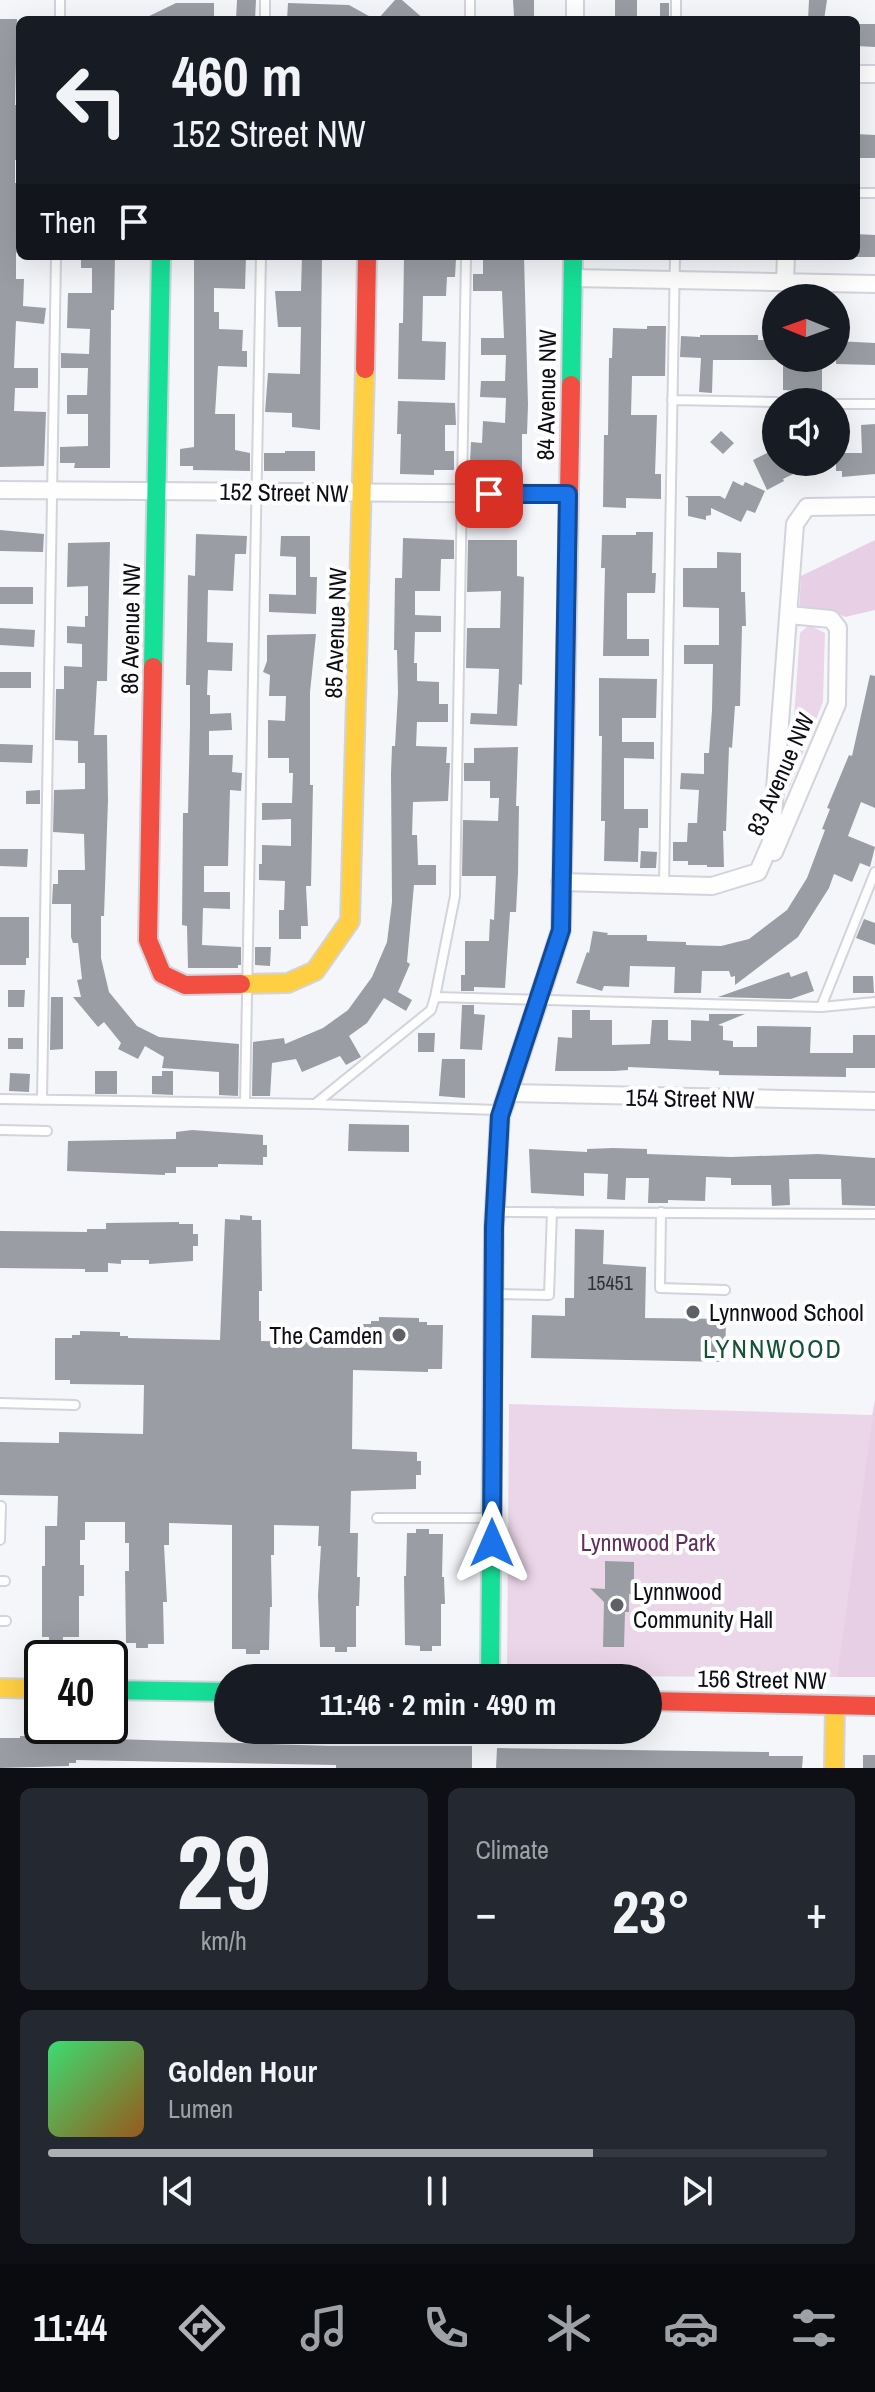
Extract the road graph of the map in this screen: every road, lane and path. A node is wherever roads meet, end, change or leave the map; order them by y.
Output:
1 (56, 260) edge
2 (161, 260) edge
3 (261, 260) edge
4 (367, 260) edge
5 (466, 260) edge
6 (573, 260) edge
7 (675, 260) edge
8 (786, 260) edge
9 (573, 278) junction
10 (675, 279) junction
11 (785, 280) junction
12 (875, 284) edge
13 (672, 400) junction
14 (762, 402) edge
15 (850, 404) edge
16 (875, 404) edge
17 (0, 490) edge
18 (53, 490) junction
19 (156, 490) junction
20 (256, 492) junction
21 (363, 494) junction
22 (463, 494) junction
23 (568, 494) junction
24 (875, 506) edge
25 (789, 615) junction
26 (758, 872) junction
27 (875, 872) edge
28 (560, 882) junction
29 (664, 885) junction
30 (247, 984) junction
31 (435, 997) junction
32 (540, 999) junction
33 (875, 1002) edge
34 (821, 1007) junction
35 (0, 1099) edge
36 (42, 1100) junction
37 (245, 1102) junction
38 (506, 1102) junction
39 (873, 1102) edge
40 (315, 1104) junction
41 (0, 1130) edge
42 (47, 1131) dead end
43 (495, 1212) junction
44 (552, 1212) junction
45 (661, 1212) junction
46 (875, 1214) edge
47 (725, 1290) dead end
48 (494, 1294) junction
49 (0, 1403) edge
50 (75, 1405) dead end
51 (1, 1506) edge
52 (377, 1518) dead end
53 (492, 1518) junction
54 (0, 1540) edge
55 (490, 1664) edge
56 (0, 1688) edge
57 (24, 1689) edge
58 (128, 1690) edge
59 (214, 1692) edge
60 (662, 1701) edge
61 (835, 1705) junction
62 (875, 1706) edge
63 (834, 1768) edge

1 - 18 lane
2 - 19 street, 86 Avenue NW
3 - 20 lane
4 - 21 street, 85 Avenue NW
5 - 22 lane
6 - 9 street, 84 Avenue NW
7 - 10 lane
8 - 11 street
9 - 10 street
9 - 23 street, 84 Avenue NW
10 - 11 street
10 - 13 lane
11 - 12 street
13 - 14 lane
13 - 29 lane
15 - 16 lane
17 - 18 street, 152 Street NW
18 - 19 street, 152 Street NW
18 - 36 lane
19 - 20 street, 152 Street NW
19 - 30 street, 86 Avenue NW
20 - 21 street, 152 Street NW
20 - 30 lane
21 - 22 street, 152 Street NW
21 - 30 street, 85 Avenue NW
22 - 23 street, 152 Street NW
22 - 31 lane
23 - 28 street, 84 Avenue NW
24 - 25 street, 83 Avenue NW
25 - 26 street, 83 Avenue NW
25 - 26 street, 83 Avenue NW
26 - 29 street
27 - 34 lane
28 - 29 street
28 - 32 street, 84 Avenue NW
30 - 37 lane
31 - 32 lane
31 - 40 lane
32 - 34 lane
32 - 38 street, 84 Avenue NW
33 - 34 lane
35 - 36 lane
36 - 37 lane
37 - 40 lane
38 - 39 street, 154 Street NW
38 - 40 lane
38 - 43 street, 84 Avenue NW
41 - 42 lane
43 - 44 lane
43 - 48 street, 84 Avenue NW
44 - 45 lane
44 - 48 lane
45 - 46 lane
45 - 47 lane
48 - 53 street, 84 Avenue NW
49 - 50 lane
51 - 54 lane
52 - 53 lane
53 - 55 street, 84 Avenue NW
56 - 57 street
58 - 59 street
60 - 61 street, 156 Street NW
61 - 62 street, 156 Street NW
61 - 63 street

